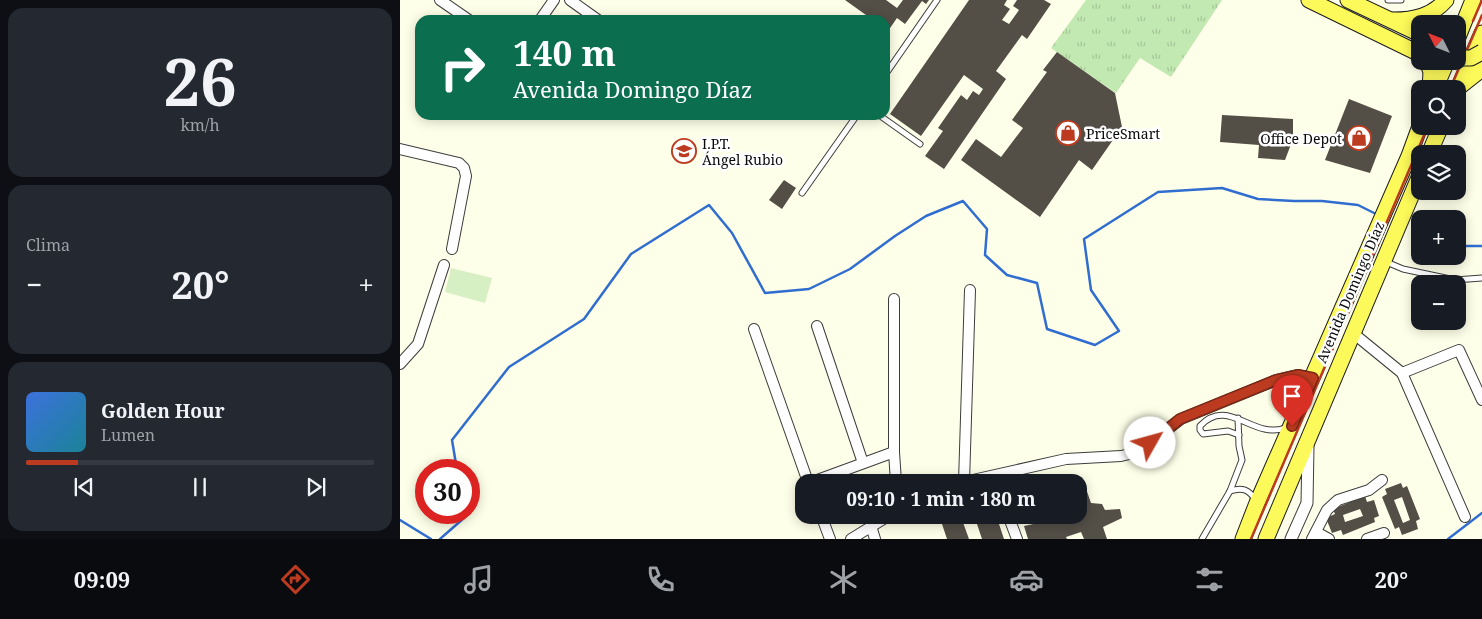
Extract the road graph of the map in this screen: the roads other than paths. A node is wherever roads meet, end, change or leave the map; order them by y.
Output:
1 (440, 0) edge
2 (554, 0) edge
3 (570, 0) edge
4 (938, 0) edge
5 (1309, 0) edge
6 (1322, 0) edge
7 (1348, 0) edge
8 (1388, 0) edge
9 (1401, 0) edge
10 (1446, 0) edge
11 (1473, 0) edge
12 (462, 15) edge
13 (544, 15) edge
14 (591, 15) edge
15 (1466, 17) edge
16 (1387, 23) junction
17 (1411, 31) edge
18 (1482, 33) edge
19 (1411, 38) edge
20 (1411, 50) edge
21 (1482, 52) edge
22 (1466, 58) edge
23 (890, 68) edge
24 (1480, 72) edge
25 (1462, 80) edge
26 (1466, 83) edge
27 (853, 120) edge
28 (886, 120) edge
29 (1417, 135) edge
30 (920, 144) dead end
31 (400, 148) edge
32 (802, 193) dead end
33 (1411, 196) edge
34 (452, 248) dead end
35 (1384, 261) junction
36 (444, 265) dead end
37 (1482, 278) edge
38 (970, 290) dead end
39 (894, 299) dead end
40 (817, 326) dead end
41 (754, 329) dead end
42 (1352, 333) junction
43 (400, 364) edge
44 (1402, 373) junction
45 (1313, 378) junction
46 (1482, 400) edge
47 (1212, 412) junction
48 (1238, 418) junction
49 (1292, 426) junction
50 (1238, 435) junction
51 (1308, 438) junction
52 (894, 452) junction
53 (863, 463) junction
54 (805, 474) edge
55 (833, 474) edge
56 (895, 474) edge
57 (964, 474) edge
58 (999, 474) edge
59 (1382, 480) dead end
60 (1230, 491) junction
61 (1258, 503) junction
62 (1465, 517) dead end
63 (824, 524) edge
64 (874, 524) edge
65 (1011, 524) edge
66 (871, 526) junction
67 (1384, 533) dead end
68 (830, 539) edge
69 (851, 539) edge
70 (875, 539) edge
71 (1017, 539) edge
72 (1202, 539) edge
73 (1243, 539) edge
74 (1266, 539) edge
75 (1291, 539) edge
76 (1313, 539) edge
77 (1329, 539) edge
78 (1368, 539) edge

1 - 12 street
2 - 13 street
3 - 14 street
4 - 23 lane
5 - 20 main road
6 - 16 main road
7 - 16 main road
8 - 9 lane
10 - 16 main road
11 - 15 main road
16 - 17 main road
16 - 19 main road
18 - 25 main road
21 - 22 main road, bridge
24 - 26 main road
27 - 32 lane
28 - 30 lane
29 - 45 main road, Avenida Domingo Díaz
31 - 34 street
33 - 35 main road, Avenida Domingo Díaz
35 - 37 lane
35 - 42 main road, Avenida Domingo Díaz
36 - 43 street
38 - 57 street
39 - 52 street
40 - 53 street
41 - 54 street
42 - 44 street
42 - 51 main road, Avenida Domingo Díaz
44 - 46 street
44 - 62 street
45 - 47 street
45 - 49 main road, Avenida Domingo Díaz
47 - 48 lane
47 - 50 lane
47 - 58 street
48 - 49 lane
48 - 50 lane
49 - 61 main road, Avenida Domingo Díaz
50 - 60 lane
51 - 74 main road, Avenida Domingo Díaz
51 - 75 street
52 - 53 street
52 - 56 street
53 - 55 street
59 - 76 street
60 - 61 lane
60 - 72 lane
61 - 73 main road, Avenida Domingo Díaz
63 - 68 street
64 - 66 street
65 - 71 street
66 - 69 street
66 - 70 street
67 - 78 street
76 - 77 street

